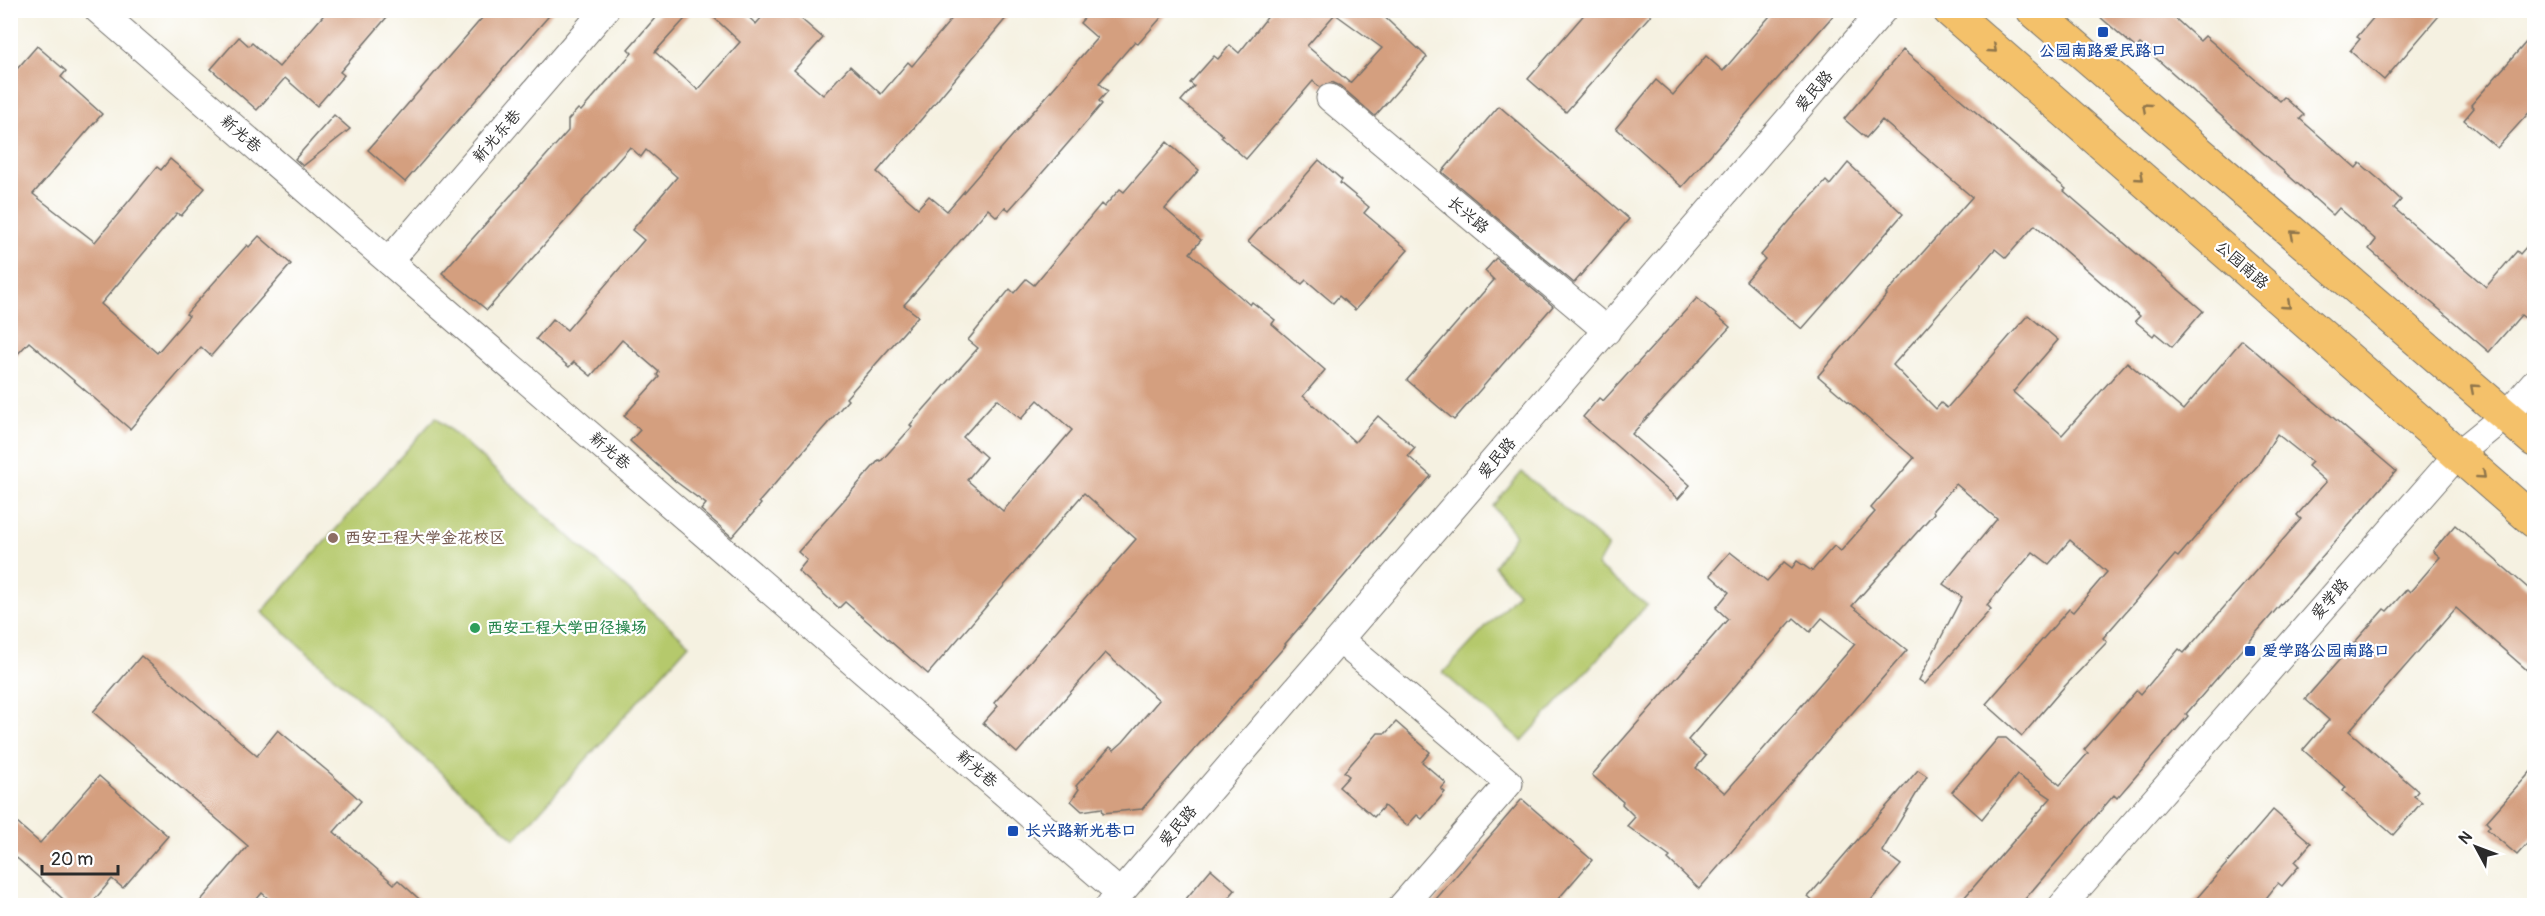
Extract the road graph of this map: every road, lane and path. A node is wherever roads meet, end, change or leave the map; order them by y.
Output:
1 (98, 10) edge
2 (605, 10) edge
3 (1884, 10) edge
4 (1949, 10) edge
5 (2033, 10) edge
6 (1330, 98) dead end
7 (389, 261) junction
8 (1607, 331) junction
9 (2535, 382) edge
10 (2506, 415) junction
11 (2535, 440) edge
12 (2458, 454) junction
13 (2535, 520) edge
14 (1340, 640) junction
15 (1115, 899) edge
16 (1402, 906) edge
17 (2062, 906) edge

1 - 7 street, 新光巷
2 - 7 street, 新光东巷
3 - 8 street, 爱民路
4 -> 12 main road, 公园南路
10 -> 5 main road
6 - 8 street, 长兴路
7 - 15 street, 新光巷
8 - 14 street, 爱民路
9 - 10 street, 爱学路
10 - 11 main road
10 - 12 street, 爱学路
12 -> 13 main road, 公园南路
12 - 17 street, 爱学路
14 - 15 street, 爱民路
14 - 16 street

